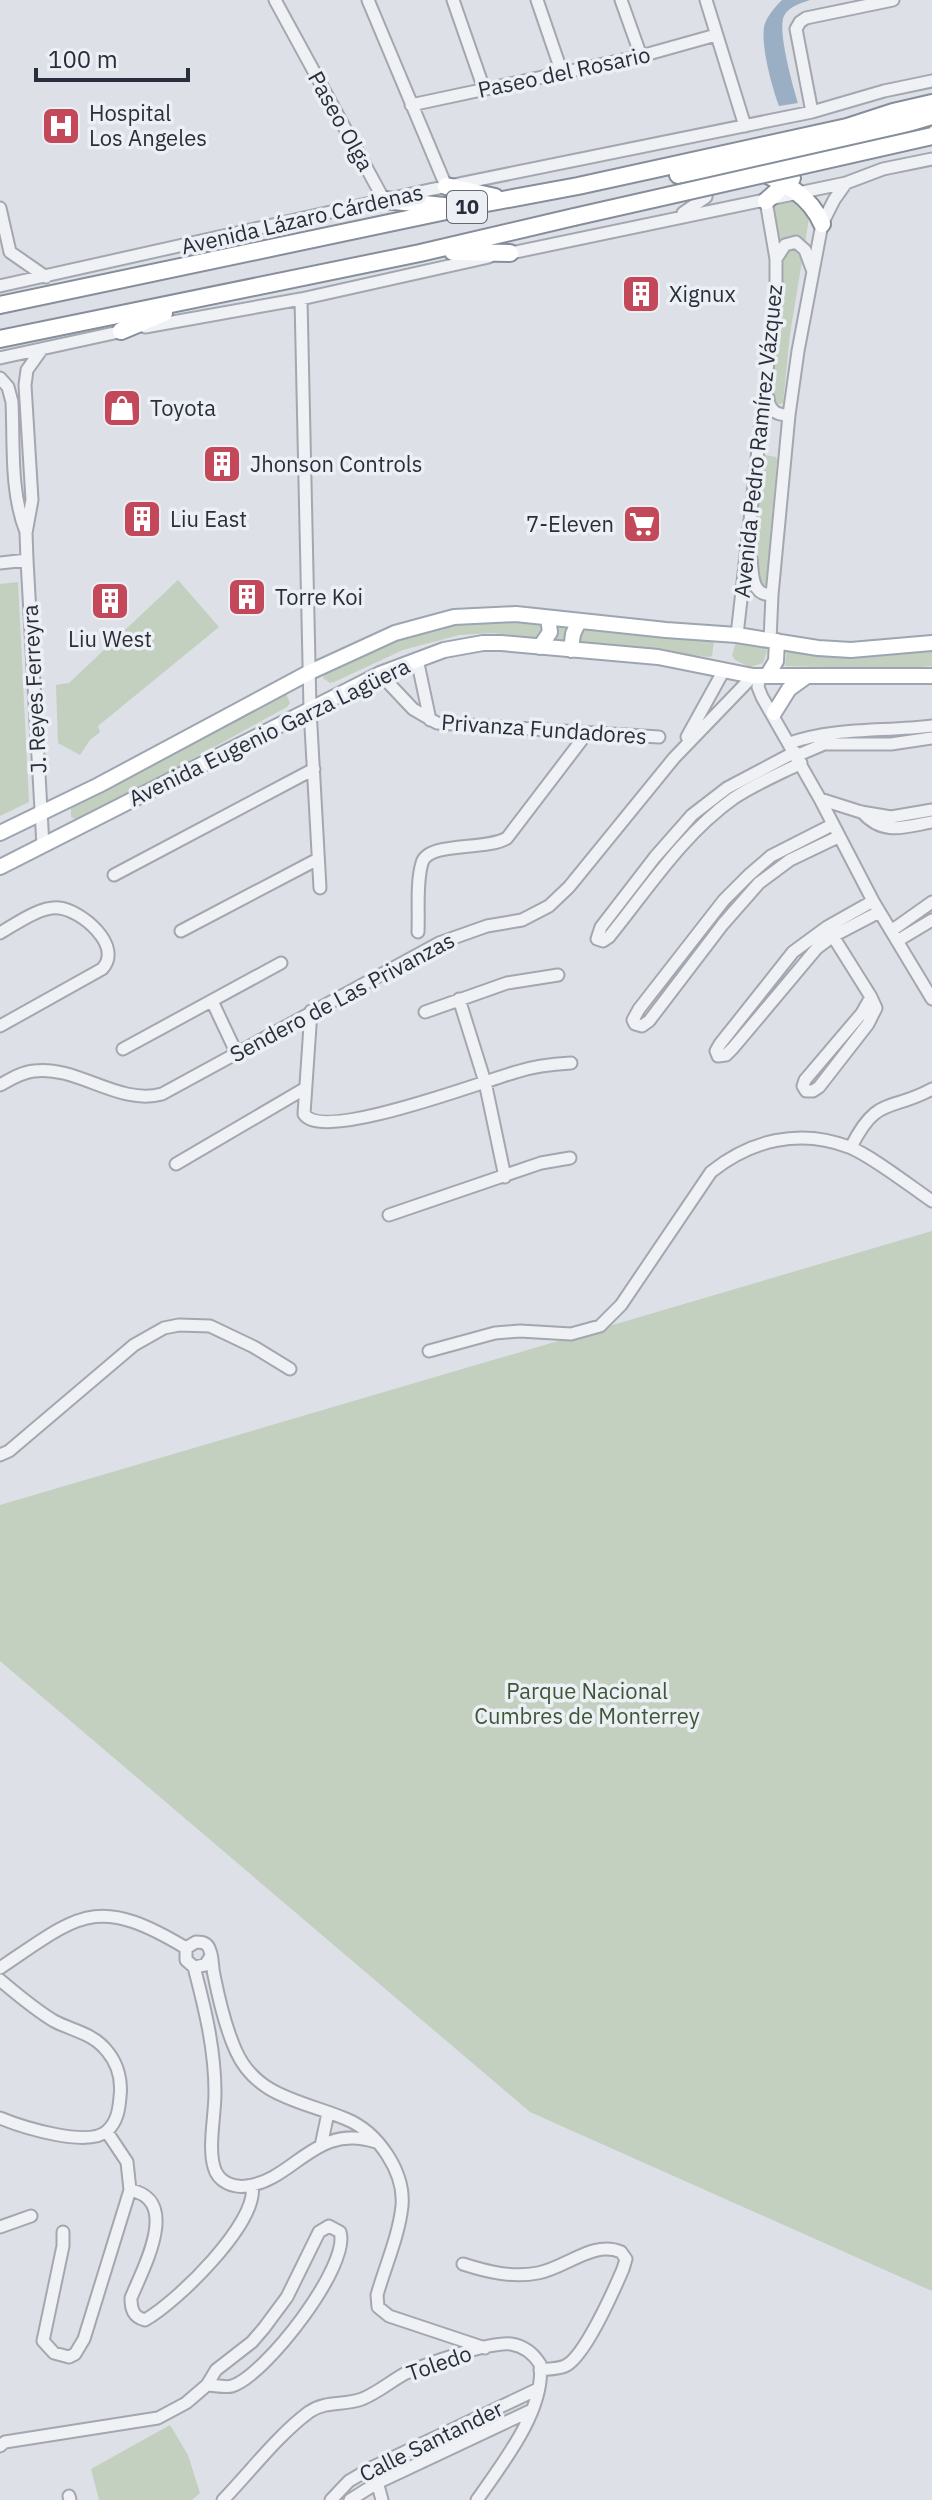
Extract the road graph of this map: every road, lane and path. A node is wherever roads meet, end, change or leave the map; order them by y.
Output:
1 (275, 0) edge
2 (368, 0) edge
3 (453, 0) edge
4 (537, 0) edge
5 (621, 0) edge
6 (706, 0) edge
7 (893, 0) edge
8 (716, 35) junction
9 (641, 56) junction
10 (562, 73) junction
11 (932, 81) edge
12 (484, 89) junction
13 (932, 103) edge
14 (411, 105) junction
15 (812, 112) junction
16 (932, 116) edge
17 (745, 126) junction
18 (883, 129) junction
19 (932, 136) edge
20 (825, 148) junction
21 (788, 155) junction
22 (932, 159) edge
23 (745, 163) junction
24 (883, 169) junction
25 (697, 171) junction
26 (846, 183) junction
27 (785, 185) junction
28 (446, 186) junction
29 (578, 186) junction
30 (384, 200) junction
31 (508, 200) junction
32 (766, 201) junction
33 (465, 207) junction
34 (0, 208) edge
35 (664, 222) junction
36 (822, 224) junction
37 (5, 253) edge
38 (420, 253) junction
39 (510, 253) junction
40 (776, 259) junction
41 (812, 269) junction
42 (46, 277) junction
43 (0, 286) edge
44 (301, 299) junction
45 (194, 300) junction
46 (0, 305) edge
47 (121, 331) junction
48 (0, 339) edge
49 (42, 349) junction
50 (0, 358) edge
51 (0, 378) edge
52 (767, 390) junction
53 (789, 415) junction
54 (26, 533) junction
55 (749, 542) junction
56 (27, 560) junction
57 (0, 563) edge
58 (772, 595) junction
59 (548, 618) junction
60 (579, 621) junction
61 (737, 635) junction
62 (773, 640) junction
63 (932, 643) edge
64 (540, 647) junction
65 (571, 650) junction
66 (851, 650) junction
67 (417, 659) junction
68 (724, 670) junction
69 (310, 672) junction
70 (380, 674) junction
71 (760, 676) junction
72 (807, 676) junction
73 (932, 676) edge
74 (840, 678) junction
75 (422, 687) junction
76 (739, 693) junction
77 (762, 697) junction
78 (402, 698) junction
79 (310, 709) junction
80 (773, 711) junction
81 (430, 720) junction
82 (932, 726) edge
83 (587, 733) junction
84 (659, 737) dead end
85 (932, 738) edge
86 (795, 754) junction
87 (674, 758) junction
88 (314, 769) junction
89 (820, 799) junction
90 (932, 810) edge
91 (861, 812) junction
92 (41, 815) junction
93 (932, 822) edge
94 (684, 823) junction
95 (832, 825) junction
96 (0, 833) edge
97 (693, 834) junction
98 (838, 837) junction
99 (43, 846) junction
100 (318, 859) junction
101 (0, 867) edge
102 (114, 875) dead end
103 (320, 888) dead end
104 (732, 891) junction
105 (743, 901) junction
106 (932, 902) edge
107 (876, 906) junction
108 (932, 920) edge
109 (181, 931) dead end
110 (830, 931) junction
111 (418, 932) dead end
112 (0, 933) edge
113 (894, 936) junction
114 (281, 963) dead end
115 (672, 966) junction
116 (558, 975) dead end
117 (683, 975) junction
118 (760, 993) junction
119 (871, 997) junction
120 (459, 999) junction
121 (932, 999) edge
122 (212, 1001) junction
123 (771, 1002) junction
124 (311, 1011) junction
125 (425, 1012) dead end
126 (0, 1026) edge
127 (123, 1049) dead end
128 (236, 1052) junction
129 (571, 1063) dead end
130 (485, 1082) junction
131 (0, 1085) edge
132 (304, 1089) junction
133 (932, 1089) edge
134 (851, 1147) junction
135 (570, 1158) dead end
136 (176, 1164) dead end
137 (505, 1177) junction
138 (932, 1201) edge
139 (389, 1215) dead end
140 (429, 1351) dead end
141 (290, 1369) dead end
142 (0, 1455) edge
143 (186, 1948) junction
144 (211, 1956) junction
145 (194, 1967) junction
146 (0, 1968) edge
147 (0, 1980) edge
148 (328, 2113) junction
149 (0, 2118) edge
150 (107, 2132) junction
151 (376, 2142) junction
152 (321, 2146) junction
153 (252, 2186) junction
154 (130, 2190) junction
155 (31, 2216) dead end
156 (0, 2227) edge
157 (63, 2232) dead end
158 (463, 2264) dead end
159 (485, 2348) junction
160 (540, 2370) junction
161 (207, 2385) junction
162 (538, 2389) junction
163 (533, 2410) junction
164 (0, 2428) edge
165 (2, 2444) edge
166 (373, 2467) junction
167 (377, 2483) junction
168 (223, 2500) edge
169 (331, 2500) edge
170 (350, 2500) edge
171 (382, 2500) edge
172 (477, 2500) edge

1 - 30 street, Paseo Olga
2 - 14 street
3 - 12 street
4 - 10 street
5 - 9 street
6 - 8 street
7 - 15 street
8 - 9 street, Paseo del Rosario
8 - 17 street
9 - 10 street, Paseo del Rosario
10 - 12 street, Paseo del Rosario
11 - 15 street, Avenida Lázaro Cárdenas
12 - 14 street, Paseo del Rosario
13 - 29 highway, Avenida Lázaro Cárdenas / 10
14 - 28 street
15 - 17 street, Avenida Lázaro Cárdenas
16 - 18 highway
17 - 28 street, Avenida Lázaro Cárdenas
18 - 20 highway
18 - 24 street
19 - 38 highway, 10, bridge
20 - 21 highway
20 - 27 highway
21 - 23 highway
21 - 27 highway
22 - 24 street
23 - 25 highway
23 - 27 highway
24 - 26 street
25 - 29 highway
25 - 35 street
26 - 27 street
26 - 36 street, Avenida Pedro Ramírez Vázquez
27 - 32 highway
27 - 32 street
27 - 36 highway
28 - 30 street, Avenida Lázaro Cárdenas
28 - 31 highway
29 - 31 highway, Avenida Lázaro Cárdenas / 10
30 - 33 highway
30 - 42 street, Avenida Lázaro Cárdenas
31 - 33 highway, Avenida Lázaro Cárdenas / 10
32 - 35 street
32 - 40 street, Avenida Pedro Ramírez Vázquez
33 - 46 highway, Avenida Lázaro Cárdenas / 10
34 - 37 street
35 - 39 street
36 - 41 street, Avenida Pedro Ramírez Vázquez
37 - 42 street
38 - 39 highway
38 - 45 highway, 10
39 - 44 street
40 - 41 street
40 - 52 street, Avenida Pedro Ramírez Vázquez
41 - 53 street, Avenida Pedro Ramírez Vázquez
42 - 43 street, Avenida Lázaro Cárdenas
44 - 47 street
44 - 69 street
45 - 47 highway
45 - 48 highway, 10
47 - 49 street
49 - 50 street
49 - 54 street, J. Reyes Ferreyra
51 - 54 street, J. Reyes Ferreyra
52 - 53 street
52 - 55 street, Avenida Pedro Ramírez Vázquez
53 - 58 street, Avenida Pedro Ramírez Vázquez
54 - 56 street, J. Reyes Ferreyra
55 - 58 street
55 - 61 street, Avenida Pedro Ramírez Vázquez
56 - 57 street
56 - 92 street, J. Reyes Ferreyra
58 - 62 street, Avenida Pedro Ramírez Vázquez
59 - 60 main road, Avenida Eugenio Garza Lagüera
59 - 64 main road
59 - 69 main road, Avenida Eugenio Garza Lagüera
60 - 61 main road, Avenida Eugenio Garza Lagüera
60 - 65 main road
61 - 62 main road, Avenida Eugenio Garza Lagüera
62 - 66 main road, Avenida Eugenio Garza Lagüera
62 - 71 main road
63 - 66 main road, Avenida Eugenio Garza Lagüera
64 - 65 main road, Avenida Eugenio Garza Lagüera
64 - 67 main road, Avenida Eugenio Garza Lagüera
65 - 68 main road, Avenida Eugenio Garza Lagüera
66 - 74 main road
67 - 70 main road, Avenida Eugenio Garza Lagüera
67 - 75 street, Privanza Fundadores
68 - 71 main road, Avenida Eugenio Garza Lagüera
68 - 87 street, Sendero de Las Privanzas
69 - 79 street
69 - 92 main road, Avenida Eugenio Garza Lagüera
70 - 78 street, Privanza Fundadores
70 - 79 main road, Avenida Eugenio Garza Lagüera
71 - 72 main road, Avenida Eugenio Garza Lagüera
71 - 76 street, Sendero de Las Privanzas
71 - 77 street
71 - 80 street
72 - 74 main road, Avenida Eugenio Garza Lagüera
72 - 80 main road
73 - 74 main road, Avenida Eugenio Garza Lagüera
75 - 78 street
75 - 81 street, Privanza Fundadores
76 - 77 street
76 - 87 street, Sendero de Las Privanzas
77 - 80 street
78 - 81 street, Privanza Fundadores
79 - 88 street
79 - 99 main road, Avenida Eugenio Garza Lagüera
80 - 86 street
81 - 83 street, Privanza Fundadores
82 - 86 street
83 - 84 street, Privanza Fundadores
83 - 111 street
85 - 86 street
86 - 89 street
86 - 94 street
86 - 97 street
87 - 124 street, Sendero de Las Privanzas
88 - 100 street
88 - 102 street
89 - 91 street
89 - 95 street
90 - 91 street
91 - 93 street
92 - 96 main road, Avenida Eugenio Garza Lagüera
92 - 99 street, J. Reyes Ferreyra
94 - 97 street
94 - 97 street
95 - 98 street
95 - 104 street
98 - 105 street
98 - 107 street
99 - 101 main road, Avenida Eugenio Garza Lagüera
100 - 103 street
100 - 109 street
104 - 105 street
104 - 115 street
105 - 117 street
106 - 113 street
107 - 110 street
107 - 113 street
108 - 113 street
110 - 118 street
110 - 119 street
110 - 123 street
112 - 126 street
113 - 121 street
114 - 122 street
115 - 117 street
115 - 117 street
116 - 120 street
118 - 123 street
118 - 123 street
119 - 119 street
120 - 125 street
120 - 130 street
122 - 127 street
122 - 128 street
124 - 128 street, Sendero de Las Privanzas
124 - 132 street
128 - 131 street, Sendero de Las Privanzas
129 - 130 street
130 - 132 street
130 - 137 street
132 - 136 street
133 - 134 street
134 - 138 street
134 - 140 street
135 - 137 street
137 - 139 street
141 - 142 street
143 - 144 street
143 - 145 street
143 - 146 street
144 - 145 street
144 - 148 street
145 - 153 street
147 - 150 street
148 - 151 street
148 - 152 street
149 - 150 street
150 - 154 street
151 - 152 street
151 - 159 street
152 - 153 street
153 - 154 street
154 - 157 street
155 - 156 street
158 - 160 street
159 - 160 street, Toledo
159 - 168 street, Toledo
160 - 162 street
161 - 161 street
161 - 165 street
162 - 163 street
162 - 166 street, Calle Santander
163 - 167 street, Calle Santander
163 - 172 street
164 - 165 street
166 - 167 street
166 - 169 street, Calle Santander
167 - 170 street, Calle Santander
167 - 171 street

